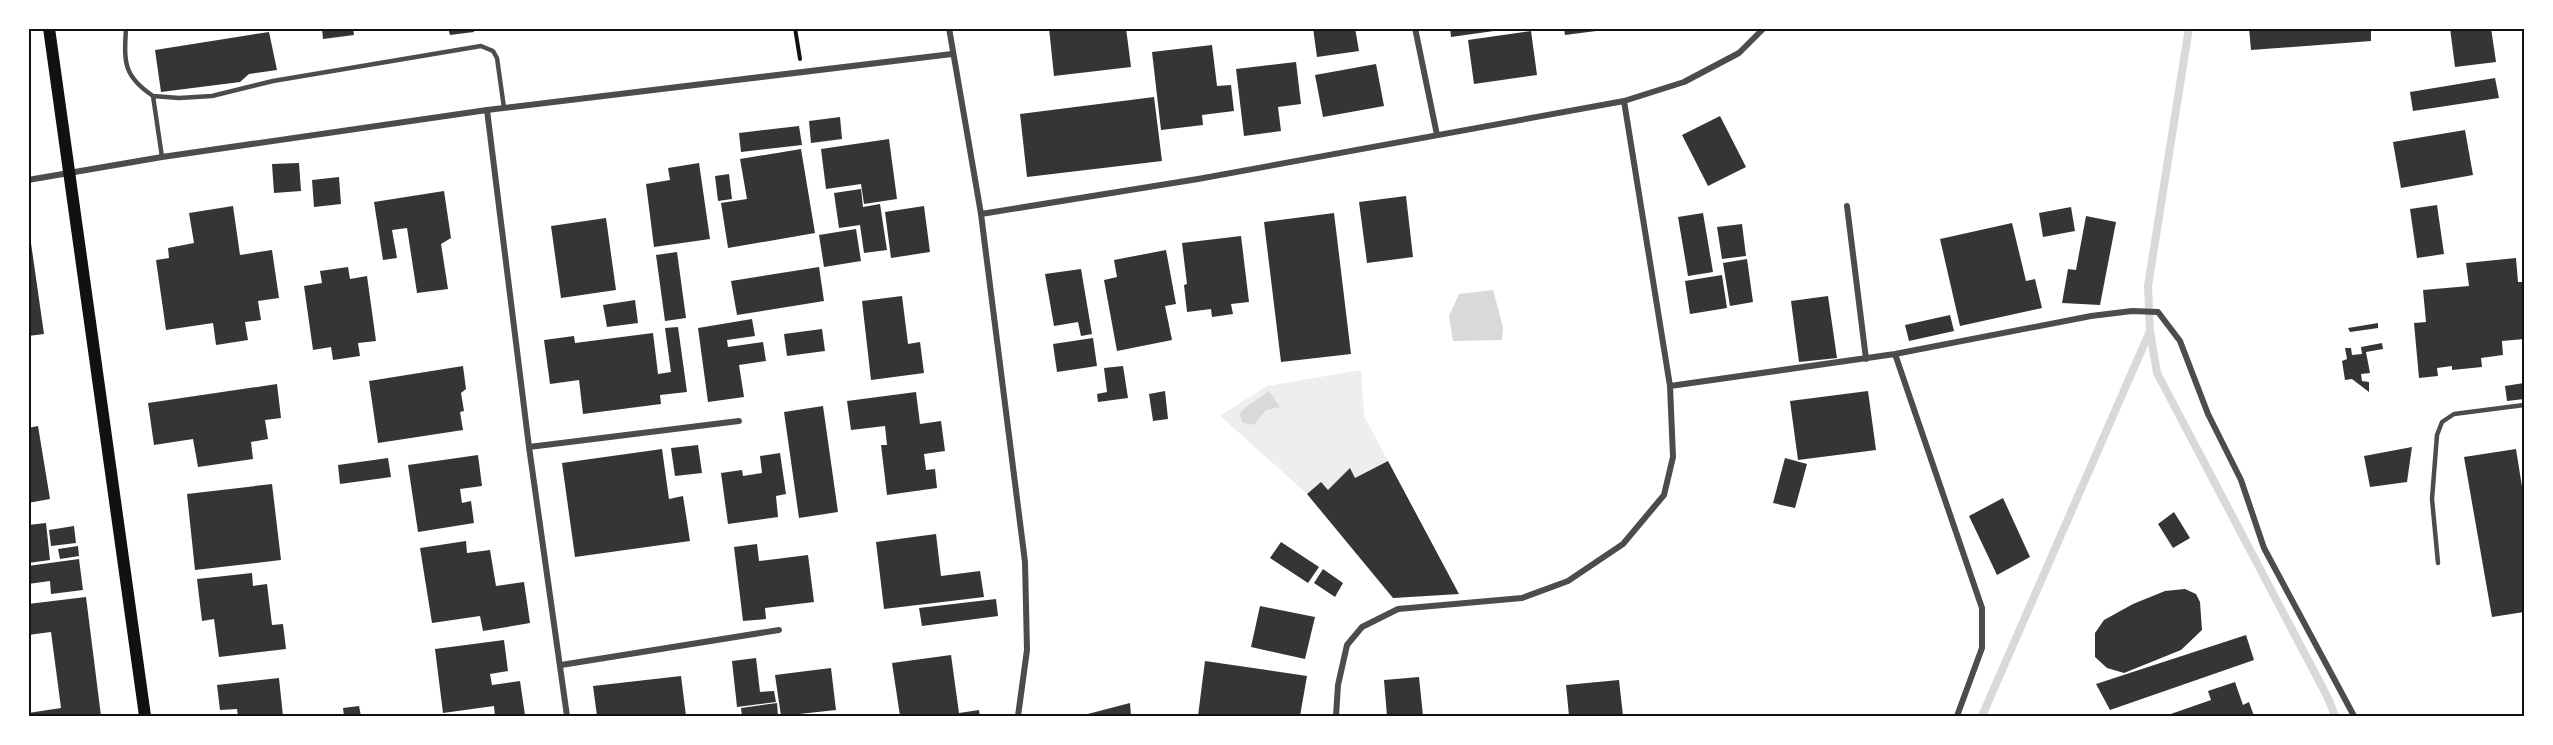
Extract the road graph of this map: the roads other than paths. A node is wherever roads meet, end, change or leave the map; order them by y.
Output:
1 (50, 28) edge
2 (126, 28) edge
3 (949, 28) edge
4 (1415, 28) edge
5 (1764, 28) edge
6 (952, 54) junction
7 (153, 96) junction
8 (1624, 100) junction
9 (504, 108) junction
10 (488, 110) junction
11 (1437, 135) junction
12 (162, 157) junction
13 (69, 172) junction
14 (28, 180) edge
15 (1847, 206) dead end
16 (981, 214) junction
17 (1895, 354) junction
18 (1866, 359) junction
19 (1670, 387) junction
20 (2524, 405) edge
21 (739, 421) dead end
22 (529, 447) junction
23 (2438, 563) dead end
24 (779, 630) dead end
25 (561, 665) junction
26 (145, 717) edge
27 (567, 717) edge
28 (1018, 717) edge
29 (1336, 717) edge
30 (1957, 717) edge
31 (2354, 717) edge

1 - 13 main road
2 - 7 lane
3 - 6 street
4 - 11 street
5 - 8 street
6 - 9 street
6 - 16 street
7 - 9 lane
7 - 12 lane
8 - 11 street
8 - 19 street
9 - 10 street
10 - 12 street
10 - 22 street
11 - 16 street
12 - 13 street
13 - 14 street
13 - 26 main road
15 - 18 street
16 - 28 street
17 - 18 street
17 - 30 street
17 - 31 street
18 - 19 street
19 - 29 street
20 - 23 lane
21 - 22 street
22 - 25 street
24 - 25 street
25 - 27 street

